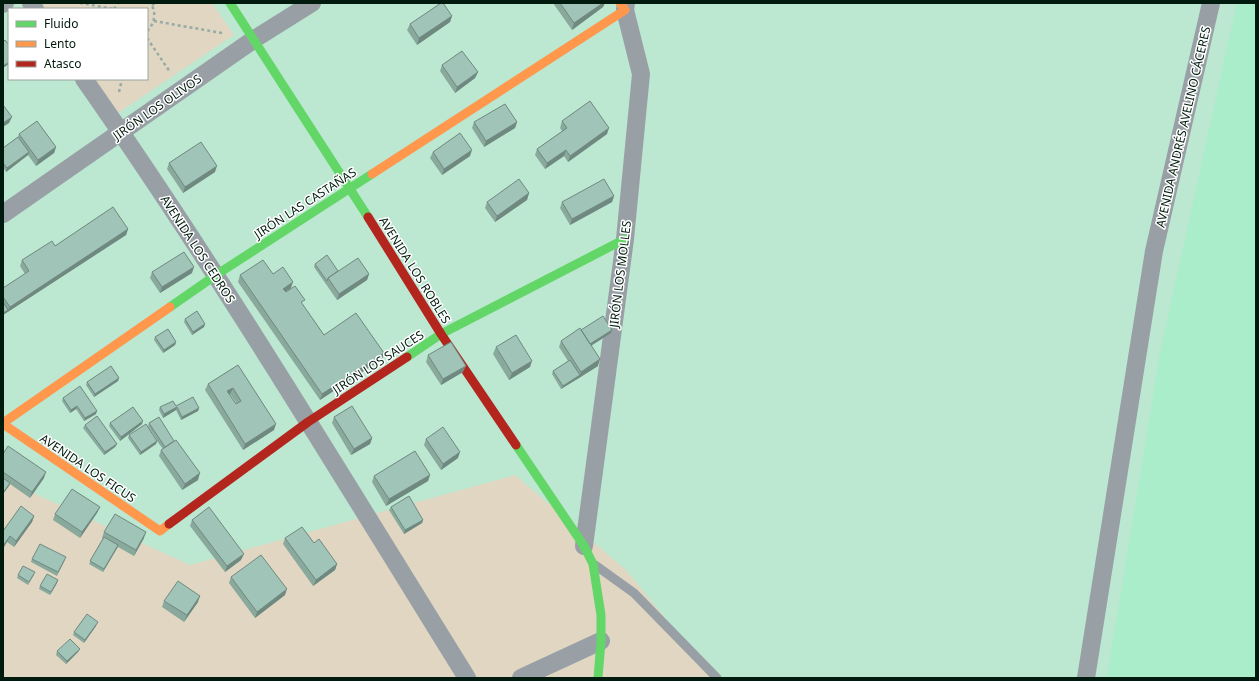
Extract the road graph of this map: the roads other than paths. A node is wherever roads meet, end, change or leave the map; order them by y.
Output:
1 (230, 3) edge
2 (312, 3) edge
3 (1211, 3) edge
4 (624, 5) edge
5 (253, 40) junction
6 (85, 80) edge
7 (121, 131) junction
8 (350, 189) junction
9 (3, 214) edge
10 (625, 239) junction
11 (216, 275) junction
12 (441, 334) junction
13 (308, 422) junction
14 (3, 424) edge
15 (160, 531) joint
16 (584, 546) junction
17 (593, 564) junction
18 (601, 641) junction
19 (467, 678) edge
20 (521, 678) edge
21 (598, 678) edge
22 (717, 678) edge
23 (1086, 678) edge

1 - 5 street, AVENIDA LOS ROBLES
2 - 5 street, JIRÓN LOS OLIVOS
3 - 23 street, AVENIDA ANDRÉS AVELINO CÁCERES
4 - 8 street, JIRÓN LAS CASTAÑAS
4 - 10 street, JIRÓN LOS MOLLES
5 - 7 street, JIRÓN LOS OLIVOS
5 - 8 street, AVENIDA LOS ROBLES
6 - 7 street, AVENIDA LOS CEDROS
7 - 9 street, JIRÓN LOS OLIVOS
7 - 11 street, AVENIDA LOS CEDROS
8 - 11 street, JIRÓN LAS CASTAÑAS
8 - 12 street, AVENIDA LOS ROBLES
10 - 12 street, JIRÓN LOS SAUCES
10 - 16 street, JIRÓN LOS MOLLES
11 - 13 street, AVENIDA LOS CEDROS
11 - 14 street, JIRÓN LAS CASTAÑAS
12 - 13 street, JIRÓN LOS SAUCES
12 - 16 street, AVENIDA LOS ROBLES
13 - 15 street, JIRÓN LOS SAUCES
13 - 19 street, AVENIDA LOS CEDROS
14 - 15 street, AVENIDA LOS FICUS
16 - 17 street, AVENIDA LOS ROBLES
17 - 18 street, AVENIDA LOS ROBLES
17 - 22 lane
18 - 20 street
18 - 21 street, AVENIDA LOS ROBLES

